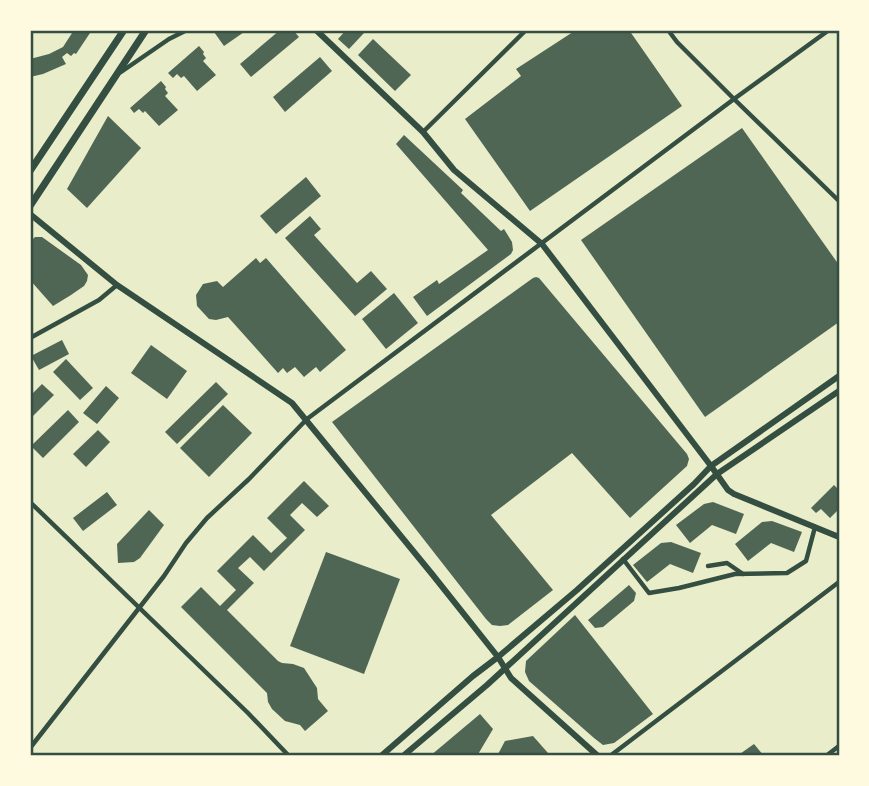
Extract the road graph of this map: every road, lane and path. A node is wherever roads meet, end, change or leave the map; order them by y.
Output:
1 (124, 30) edge
2 (146, 30) edge
3 (187, 30) edge
4 (316, 30) edge
5 (526, 30) edge
6 (668, 30) edge
7 (829, 30) edge
8 (115, 76) junction
9 (734, 99) junction
10 (423, 132) junction
11 (30, 172) edge
12 (839, 201) edge
13 (30, 206) edge
14 (30, 214) edge
15 (542, 244) junction
16 (117, 285) junction
17 (30, 338) edge
18 (839, 376) edge
19 (839, 391) edge
20 (307, 419) junction
21 (711, 466) junction
22 (717, 474) junction
23 (30, 502) edge
24 (815, 526) junction
25 (839, 537) edge
26 (623, 559) junction
27 (708, 566) dead end
28 (744, 574) junction
29 (839, 582) edge
30 (139, 608) junction
31 (498, 657) junction
32 (505, 668) junction
33 (839, 746) edge
34 (30, 748) edge
35 (289, 756) edge
36 (381, 756) edge
37 (403, 756) edge
38 (598, 756) edge
39 (610, 756) edge
40 (826, 756) edge

1 - 11 main road
2 - 8 main road
3 - 8 street
4 - 10 street
5 - 10 street
6 - 9 street
7 - 9 street
8 - 13 main road
9 - 12 street
9 - 15 street
10 - 15 street
14 - 16 street
15 - 20 street
15 - 21 street
16 - 17 street
16 - 20 street
18 - 21 street
19 - 22 street
20 - 30 street
20 - 31 street
21 - 22 street
21 - 31 street
22 - 24 street
22 - 26 street
23 - 30 street
24 - 25 street
24 - 28 street
26 - 28 street
26 - 32 street
27 - 28 street
29 - 39 street
30 - 34 street
30 - 35 street
31 - 32 street
31 - 36 street
32 - 37 street
32 - 38 street
33 - 40 street

